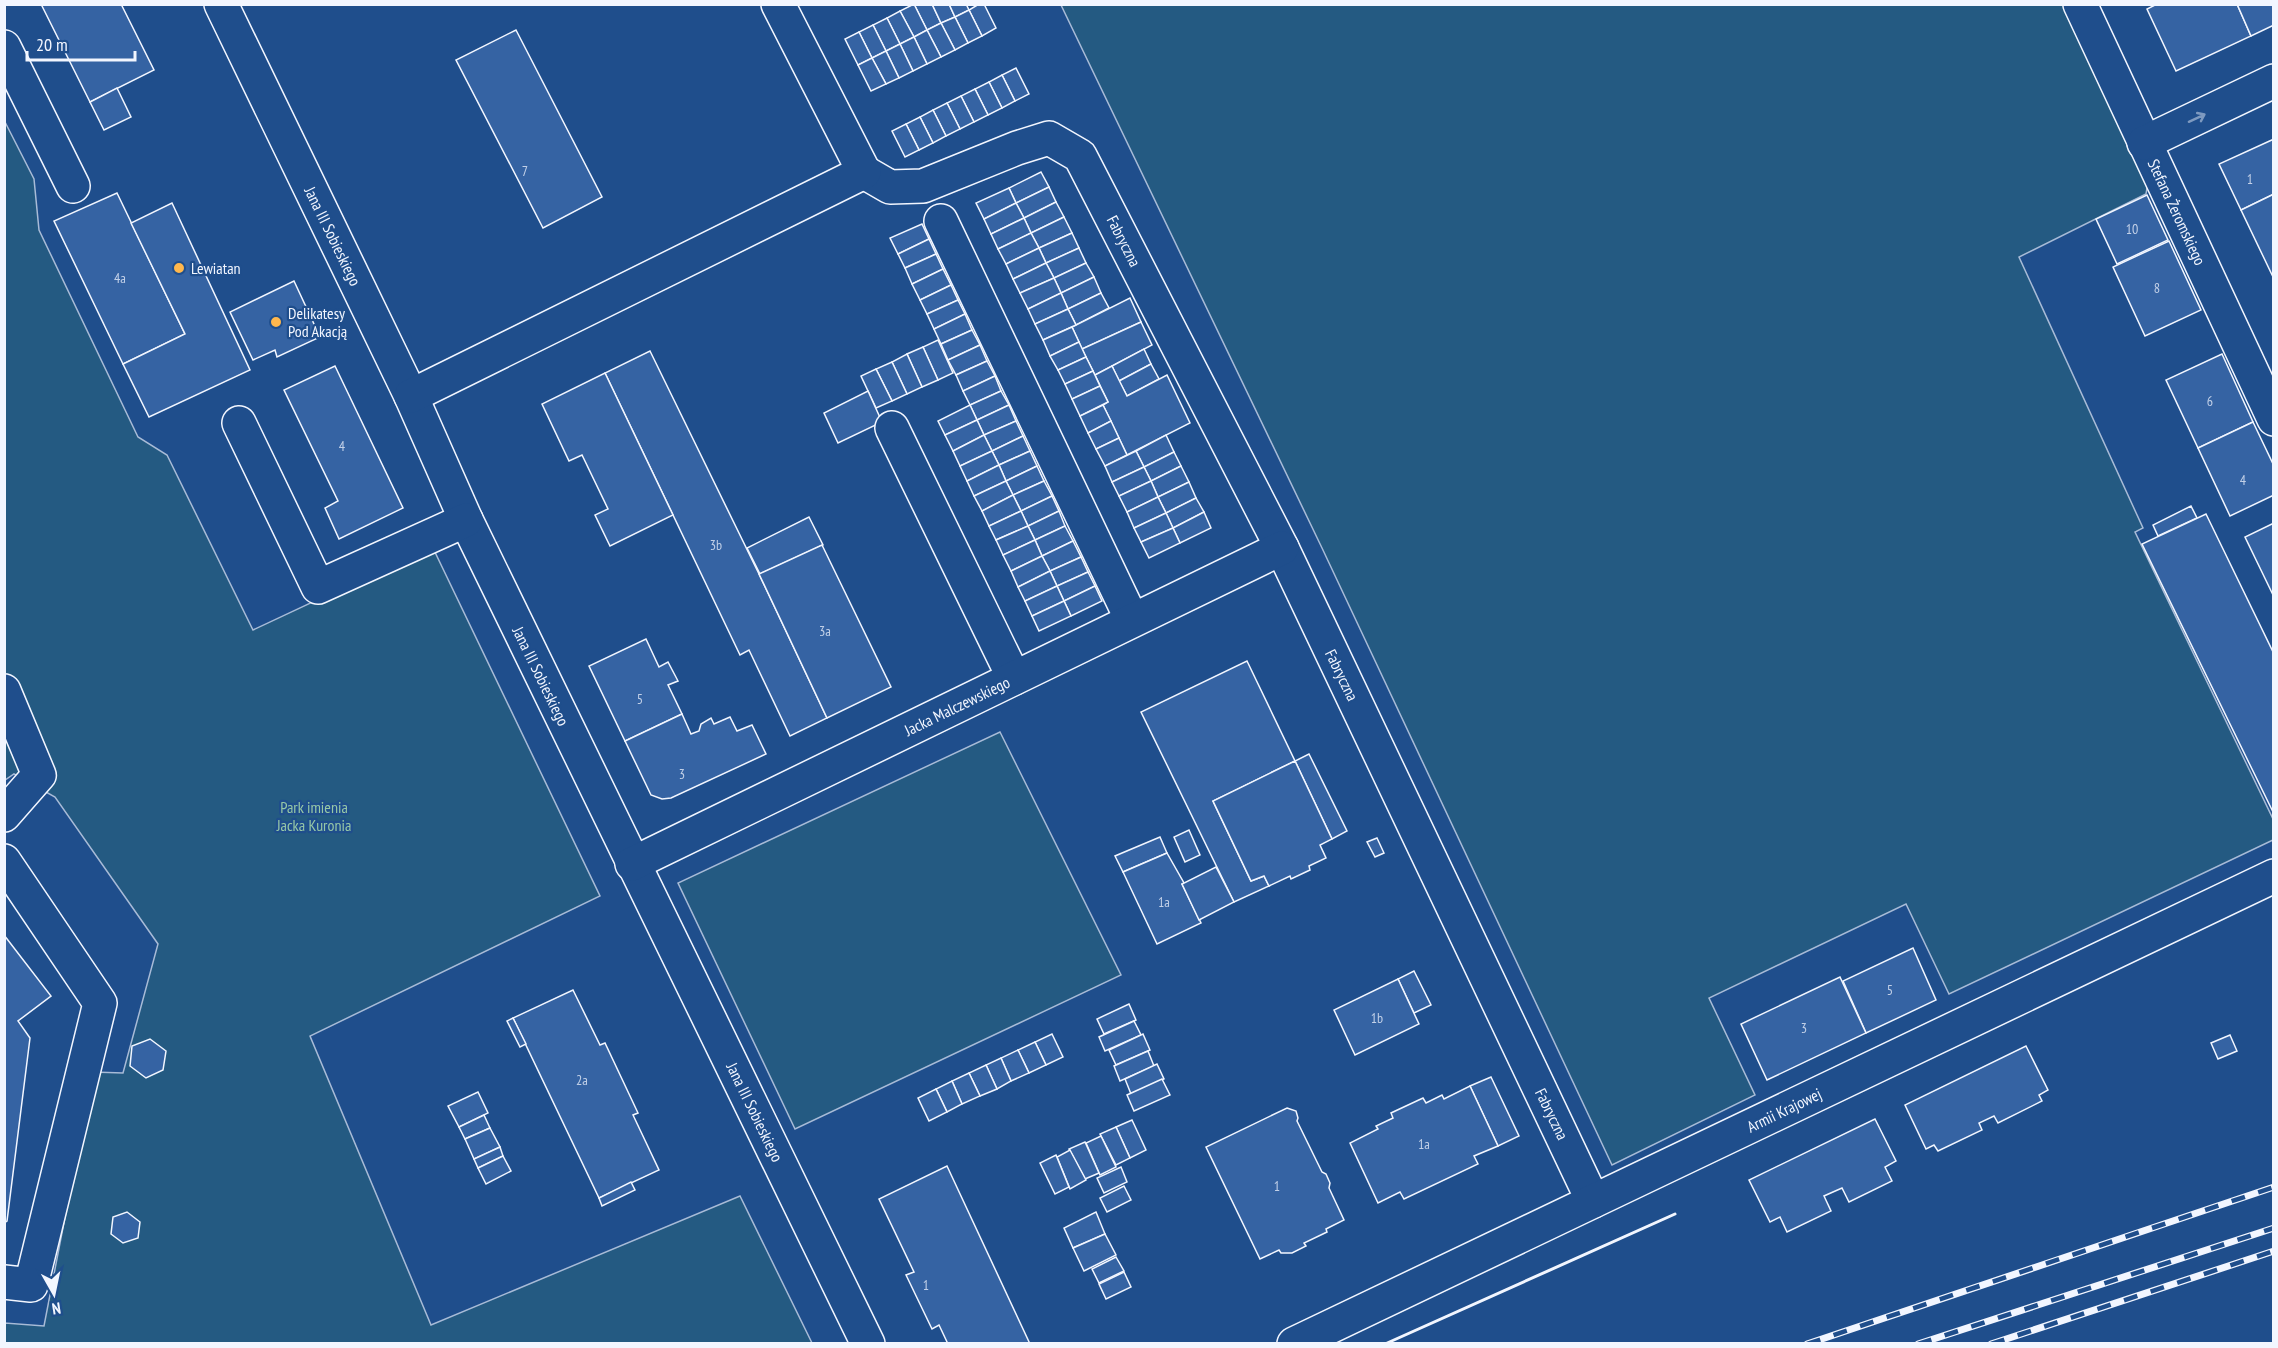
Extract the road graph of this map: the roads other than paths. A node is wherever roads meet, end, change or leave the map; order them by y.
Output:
1 (221, 4) edge
2 (778, 4) edge
3 (2080, 4) edge
4 (4, 46) edge
5 (2274, 81) edge
6 (2145, 143) junction
7 (864, 172) junction
8 (73, 186) dead end
9 (941, 220) dead end
10 (411, 396) junction
11 (2274, 419) edge
12 (239, 423) dead end
13 (891, 428) dead end
14 (466, 520) junction
15 (1282, 548) junction
16 (1132, 620) junction
17 (1014, 678) junction
18 (4, 691) edge
19 (4, 815) edge
20 (4, 861) edge
21 (632, 864) junction
22 (2274, 876) edge
23 (1593, 1201) junction
24 (4, 1282) edge
25 (868, 1344) edge
26 (1294, 1344) edge

1 - 10 street, Jana III Sobieskiego
2 - 7 street
3 - 6 street, Stefana Żeromskiego
4 - 8 street
6 -> 5 street
6 - 11 street, Stefana Żeromskiego
7 - 10 street
7 - 15 street, Fabryczna
9 - 16 street
10 - 14 street, Jana III Sobieskiego
12 - 14 street
13 - 17 street
14 - 21 street, Jana III Sobieskiego
15 - 16 street, Jacka Malczewskiego
15 - 23 street, Fabryczna
16 - 17 street, Jacka Malczewskiego
17 - 21 street, Jacka Malczewskiego
18 - 19 street
20 - 24 street
21 - 25 street, Jana III Sobieskiego
22 - 23 street, Armii Krajowej
23 - 26 street, Armii Krajowej

